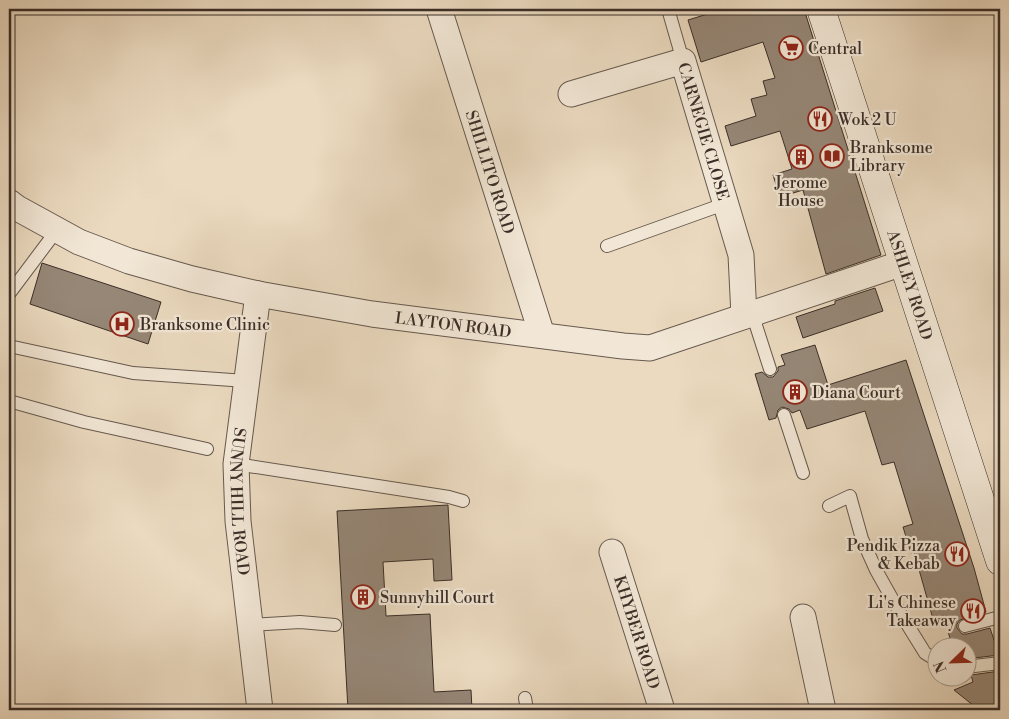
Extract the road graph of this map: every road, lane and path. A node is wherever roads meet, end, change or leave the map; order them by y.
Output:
1 (439, 9) edge
2 (668, 9) edge
3 (821, 9) edge
4 (683, 61) junction
5 (570, 94) dead end
6 (9, 202) edge
7 (727, 203) junction
8 (57, 230) junction
9 (607, 246) dead end
10 (903, 263) junction
11 (9, 294) edge
12 (258, 294) junction
13 (748, 315) junction
14 (542, 336) junction
15 (9, 346) edge
16 (770, 369) dead end
17 (246, 381) junction
18 (9, 401) edge
19 (784, 415) dead end
20 (207, 449) dead end
21 (236, 464) junction
22 (803, 473) dead end
23 (463, 501) dead end
24 (829, 506) dead end
25 (612, 552) dead end
26 (1000, 561) edge
27 (803, 617) dead end
28 (1000, 617) edge
29 (335, 625) dead end
30 (250, 626) junction
31 (965, 626) dead end
32 (926, 654) edge
33 (1000, 663) edge
34 (976, 666) edge
35 (260, 710) edge
36 (662, 710) edge
37 (823, 710) edge

1 - 14 street, SHILLITO ROAD
2 - 4 lane
3 - 10 main road, ASHLEY ROAD
4 - 5 street, CARNEGIE CLOSE
4 - 7 street, CARNEGIE CLOSE
6 - 8 street, LAYTON ROAD
7 - 9 lane
7 - 13 street, CARNEGIE CLOSE
8 - 11 lane
8 - 12 street, LAYTON ROAD
10 - 13 street, LAYTON ROAD
10 - 26 main road, ASHLEY ROAD
12 - 14 street, LAYTON ROAD
12 - 17 street, SUNNY HILL ROAD
13 - 14 street, LAYTON ROAD
13 - 16 lane
15 - 17 lane
17 - 21 street, SUNNY HILL ROAD
18 - 20 lane
19 - 22 lane
21 - 23 lane
21 - 30 street, SUNNY HILL ROAD
24 - 32 lane
25 - 36 street, KHYBER ROAD
27 - 37 street
28 - 31 lane
29 - 30 lane
30 - 35 street, SUNNY HILL ROAD
33 - 34 lane

